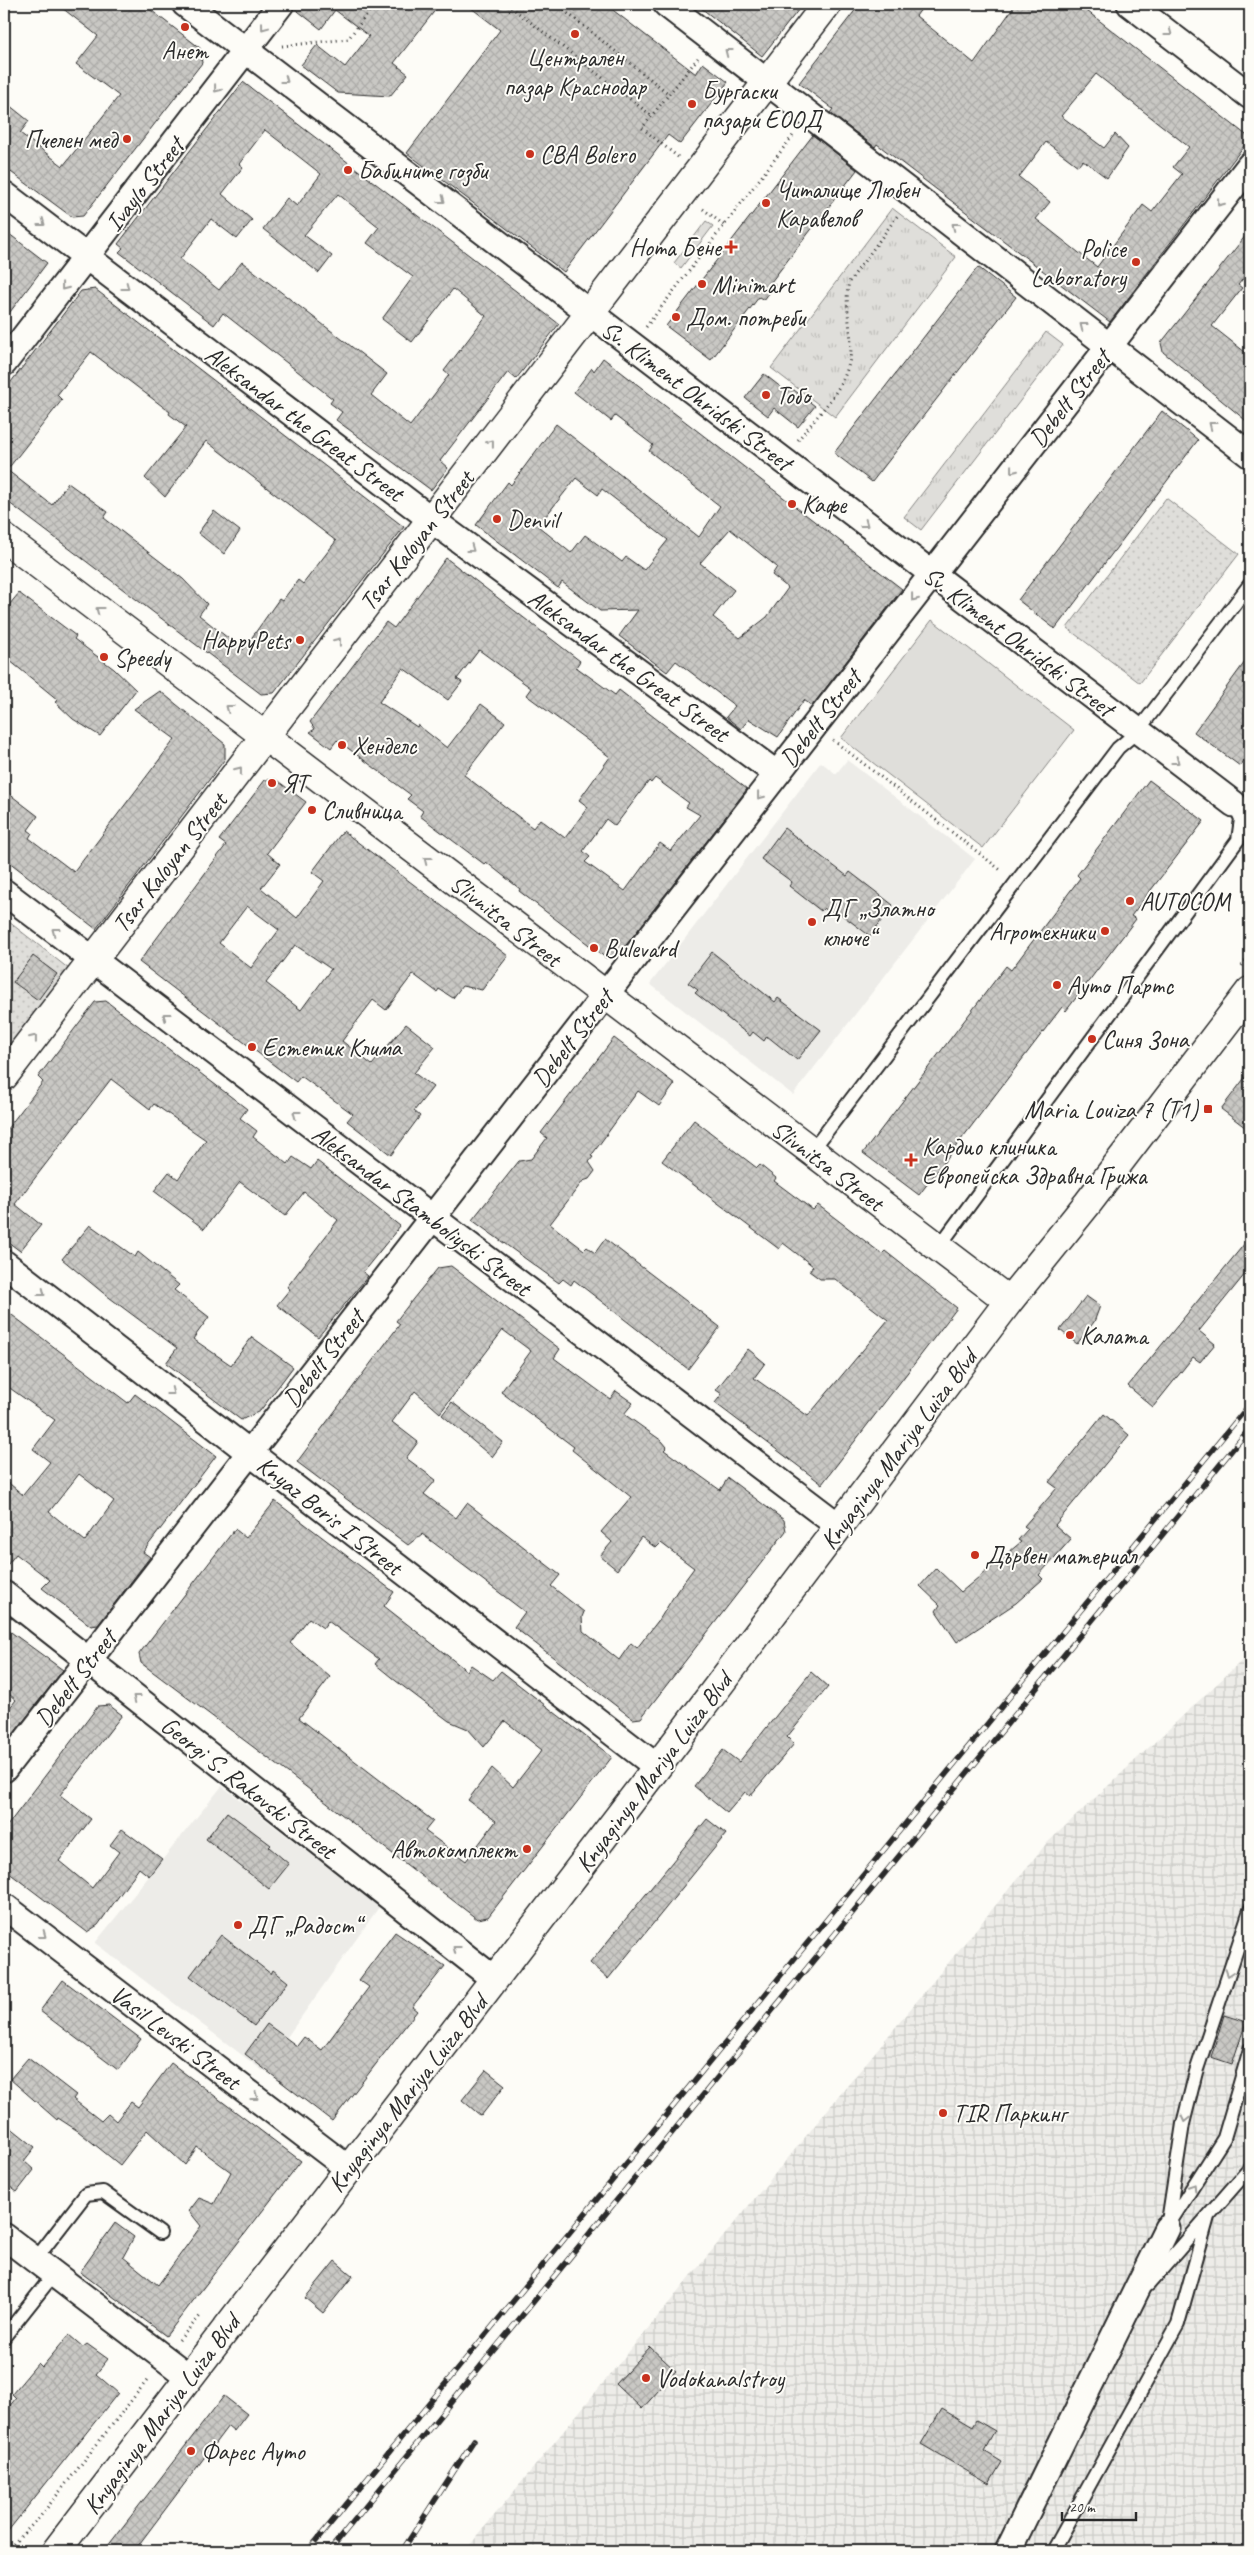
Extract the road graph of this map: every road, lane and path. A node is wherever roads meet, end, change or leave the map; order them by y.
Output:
1 (186, 4) edge
2 (281, 4) edge
3 (375, 4) edge
4 (507, 4) edge
5 (556, 4) edge
6 (567, 4) edge
7 (666, 4) edge
8 (828, 4) edge
9 (1130, 4) edge
10 (562, 9) junction
11 (712, 40) junction
12 (247, 50) junction
13 (766, 83) junction
14 (669, 94) junction
15 (1250, 96) edge
16 (809, 115) junction
17 (652, 116) junction
18 (1250, 165) edge
19 (698, 173) junction
20 (4, 194) edge
21 (914, 194) junction
22 (87, 258) junction
23 (590, 313) junction
24 (632, 345) junction
25 (1110, 346) junction
26 (4, 363) edge
27 (1250, 455) edge
28 (782, 460) junction
29 (432, 520) junction
30 (4, 538) edge
31 (932, 575) junction
32 (1250, 584) edge
33 (815, 726) junction
34 (1137, 732) junction
35 (266, 736) junction
36 (777, 774) junction
37 (1234, 804) joint
38 (1016, 883) junction
39 (4, 892) edge
40 (8, 922) dead end
41 (4, 936) edge
42 (93, 960) junction
43 (1250, 991) edge
44 (604, 996) junction
45 (4, 1076) edge
46 (811, 1152) junction
47 (432, 1218) junction
48 (938, 1248) junction
49 (4, 1263) edge
50 (1009, 1301) junction
51 (250, 1453) junction
52 (840, 1527) junction
53 (4, 1594) edge
54 (88, 1660) junction
55 (657, 1767) junction
56 (4, 1769) edge
57 (4, 1906) edge
58 (1250, 1910) edge
59 (494, 1979) junction
60 (1250, 2049) edge
61 (1250, 2168) edge
62 (349, 2169) junction
63 (1208, 2217) junction
64 (1166, 2228) junction
65 (160, 2234) dead end
66 (4, 2236) edge
67 (45, 2267) junction
68 (1124, 2312) junction
69 (4, 2337) edge
70 (189, 2377) junction
71 (56, 2551) edge
72 (1008, 2551) edge
73 (1053, 2551) edge

1 - 12 street, Sv. Kliment Ohridski Street
2 -> 12 street, Ivaylo Street
3 - 12 path
4 - 17 path
5 - 10 path
6 - 10 path
7 - 11 street
8 - 13 street, Tsar Kaloyan Street
9 -> 15 street
10 - 14 path
13 -> 11 street
11 - 14 path
12 -> 22 street, Ivaylo Street
12 -> 23 street, Sv. Kliment Ohridski Street
13 - 16 street
13 - 19 street, Tsar Kaloyan Street
14 - 17 path
16 - 21 street
16 - 24 path
17 - 19 path
18 -> 25 street, Debelt Street
19 - 23 street, Tsar Kaloyan Street
20 -> 22 street, Aleksandar the Great Street
25 -> 21 street
21 - 28 path
22 -> 26 street, Ivaylo Street
22 -> 29 street, Aleksandar the Great Street
23 - 24 street, Sv. Kliment Ohridski Street
29 -> 23 street, Tsar Kaloyan Street
24 - 28 street, Sv. Kliment Ohridski Street
27 -> 25 street
25 -> 31 street, Debelt Street
28 -> 31 street, Sv. Kliment Ohridski Street
35 -> 29 street, Tsar Kaloyan Street
29 -> 36 street, Aleksandar the Great Street
35 -> 30 street, Slivnitsa Street
31 -> 33 street, Debelt Street
31 - 34 street, Sv. Kliment Ohridski Street
32 - 34 lane
33 - 36 street, Debelt Street
33 - 38 path
34 -> 37 street, Sv. Kliment Ohridski Street
34 - 38 lane
42 -> 35 street, Tsar Kaloyan Street
44 -> 35 street, Slivnitsa Street
36 -> 44 street, Debelt Street
37 - 48 lane
38 - 46 lane
42 -> 39 street, Aleksandar Stamboliyski Street
40 - 41 path
45 -> 42 street, Tsar Kaloyan Street
47 -> 42 street, Aleksandar Stamboliyski Street
43 - 50 street, Knyaginya Mariya Luiza Blvd
44 - 46 street, Slivnitsa Street
44 - 47 street, Debelt Street
46 - 48 street, Slivnitsa Street
47 - 51 street, Debelt Street
47 - 52 street, Aleksandar Stamboliyski Street
48 - 50 street, Slivnitsa Street
49 -> 51 street, Knyaz Boris I Street
50 - 52 street, Knyaginya Mariya Luiza Blvd
51 - 54 street, Debelt Street
51 - 55 street, Knyaz Boris I Street
52 - 55 street, Knyaginya Mariya Luiza Blvd
53 - 54 street, Georgi S. Rakovski Street
54 - 56 street, Debelt Street
59 -> 54 street, Georgi S. Rakovski Street
55 - 59 street, Knyaginya Mariya Luiza Blvd
57 -> 62 street, Vasil Levski Street
58 -> 64 lane
59 - 62 street, Knyaginya Mariya Luiza Blvd
64 -> 60 lane
61 - 63 lane
62 - 70 street, Knyaginya Mariya Luiza Blvd
63 - 68 lane
63 - 73 lane
64 - 68 street
65 - 67 lane
66 - 67 street
67 - 69 lane
67 - 70 street
68 - 72 street
70 - 71 street, Knyaginya Mariya Luiza Blvd

